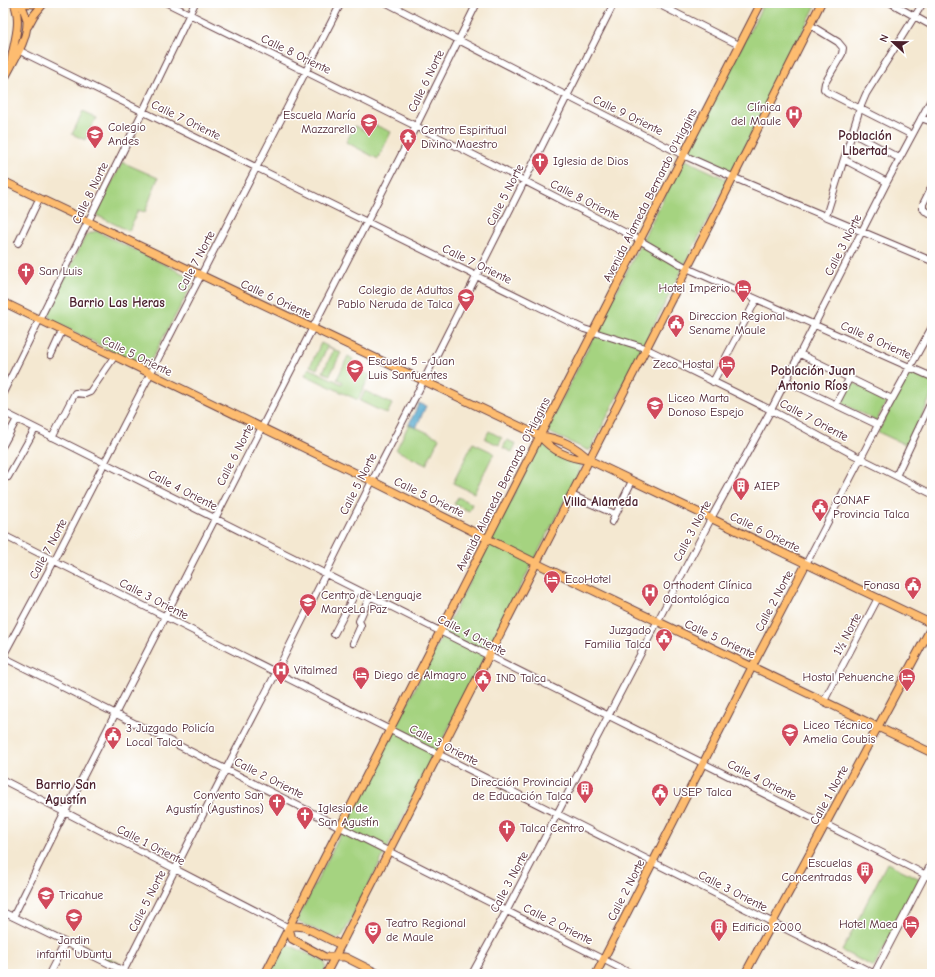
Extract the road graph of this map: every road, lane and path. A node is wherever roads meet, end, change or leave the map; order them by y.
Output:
1 (14, 3) edge
2 (21, 3) edge
3 (38, 3) edge
4 (44, 3) edge
5 (167, 3) edge
6 (195, 3) edge
7 (341, 3) edge
8 (387, 3) edge
9 (476, 3) edge
10 (614, 3) edge
11 (656, 3) edge
12 (761, 3) edge
13 (821, 3) edge
14 (891, 3) edge
15 (922, 3) edge
16 (190, 14) junction
17 (26, 16) junction
18 (914, 16) junction
19 (810, 25) junction
20 (932, 26) edge
21 (17, 30) junction
22 (25, 32) junction
23 (458, 40) junction
24 (739, 45) junction
25 (16, 49) junction
26 (306, 71) junction
27 (3, 82) edge
28 (567, 96) junction
29 (932, 98) edge
30 (860, 108) junction
31 (143, 111) junction
32 (921, 118) junction
33 (932, 122) edge
34 (416, 126) junction
35 (852, 133) junction
36 (912, 135) junction
37 (683, 154) junction
38 (899, 158) junction
39 (845, 160) junction
40 (257, 168) junction
41 (733, 177) junction
42 (524, 181) junction
43 (3, 182) edge
44 (887, 182) junction
45 (932, 186) edge
46 (39, 199) junction
47 (932, 214) edge
48 (826, 216) junction
49 (88, 222) junction
50 (366, 222) junction
51 (863, 231) junction
52 (639, 241) junction
53 (18, 243) dead end
54 (932, 261) edge
55 (686, 268) junction
56 (201, 276) junction
57 (476, 276) junction
58 (756, 300) junction
59 (3, 302) edge
60 (40, 320) junction
61 (815, 325) junction
62 (932, 327) edge
63 (312, 328) junction
64 (62, 331) junction
65 (593, 332) junction
66 (646, 348) junction
67 (800, 354) junction
68 (51, 355) dead end
69 (114, 357) junction
70 (910, 367) junction
71 (150, 374) junction
72 (850, 377) junction
73 (932, 377) edge
74 (423, 381) junction
75 (786, 381) junction
76 (713, 382) junction
77 (3, 393) edge
78 (892, 399) junction
79 (932, 400) edge
80 (836, 404) junction
81 (771, 410) junction
82 (3, 412) edge
83 (17, 419) junction
84 (878, 425) junction
85 (261, 428) junction
86 (35, 429) junction
87 (540, 436) junction
88 (52, 437) junction
89 (3, 445) edge
90 (861, 458) junction
91 (589, 460) junction
92 (104, 463) junction
93 (896, 476) junction
94 (8, 477) dead end
95 (372, 481) junction
96 (632, 481) junction
97 (932, 494) edge
98 (571, 495) junction
99 (615, 514) junction
100 (215, 519) junction
101 (711, 519) junction
102 (612, 522) dead end
103 (3, 535) edge
104 (488, 539) junction
105 (54, 561) junction
106 (536, 563) junction
107 (806, 564) junction
108 (326, 574) junction
109 (357, 590) junction
110 (370, 596) junction
111 (878, 598) junction
112 (165, 617) junction
113 (657, 622) junction
114 (932, 625) edge
115 (440, 632) junction
116 (334, 634) dead end
117 (353, 643) dead end
118 (3, 656) edge
119 (488, 656) junction
120 (752, 667) junction
121 (276, 673) junction
122 (824, 701) junction
123 (116, 714) junction
124 (608, 716) junction
125 (878, 727) junction
126 (390, 730) junction
127 (932, 753) edge
128 (438, 754) junction
129 (703, 763) junction
130 (226, 769) junction
131 (3, 780) edge
132 (65, 812) junction
133 (557, 814) junction
134 (825, 824) junction
135 (341, 827) junction
136 (389, 851) junction
137 (653, 862) junction
138 (932, 862) edge
139 (175, 870) junction
140 (925, 875) junction
141 (932, 878) edge
142 (507, 910) junction
143 (3, 912) edge
144 (13, 917) junction
145 (772, 923) junction
146 (289, 928) junction
147 (65, 943) junction
148 (341, 945) junction
149 (335, 957) junction
150 (603, 960) junction
151 (125, 973) edge
152 (49, 974) edge
153 (265, 974) edge
154 (326, 974) edge
155 (379, 974) edge
156 (472, 974) edge
157 (596, 974) edge
158 (632, 974) edge
159 (745, 974) edge
160 (874, 974) edge

1 - 21 main road
2 - 3 main road
2 - 17 main road
3 - 17 main road
4 - 22 main road
5 - 16 street, Calle 8 Oriente
6 - 16 street, Calle 8 Norte
7 - 26 street, Calle 7 Norte
8 - 23 street, Calle 9 Oriente
9 - 23 street, Calle 6 Norte
10 - 28 street, Calle 5 Norte
11 - 24 street
12 - 24 main road, Avenida Alameda Bernardo O'Higgins
13 - 19 main road
14 - 18 street
15 - 18 street
16 - 26 street, Calle 8 Oriente
16 - 31 street, Calle 8 Norte
17 - 21 main road
17 - 22 main road
18 - 20 street
18 - 30 street
19 - 30 street
19 - 41 main road
21 - 25 main road
22 - 25 main road
23 - 28 street, Calle 9 Oriente
23 - 34 street, Calle 6 Norte
24 - 37 main road, Avenida Alameda Bernardo O'Higgins
25 - 27 main road
25 - 31 street, Calle 7 Oriente
26 - 34 street, Calle 8 Oriente
26 - 40 street, Calle 7 Norte
28 - 37 street, Calle 9 Oriente
28 - 42 street, Calle 5 Norte
29 - 32 street, Calle 3 Norte
30 - 35 street
30 - 36 street
31 - 40 street, Calle 7 Oriente
31 - 49 street, Calle 8 Norte
32 - 33 street
32 - 36 street, Calle 3 Norte
34 - 42 street, Calle 8 Oriente
34 - 50 street, Calle 6 Norte
35 - 38 street
35 - 39 street
36 - 38 street, Calle 3 Norte
37 - 41 street, Calle 9 Oriente
37 - 52 main road, Avenida Alameda Bernardo O'Higgins
38 - 44 street, Calle 3 Norte
39 - 44 street
39 - 48 street
40 - 50 street, Calle 7 Oriente
40 - 56 street, Calle 7 Norte
41 - 48 street, Calle 9 Oriente
41 - 55 main road
42 - 52 street, Calle 8 Oriente
42 - 57 street, Calle 5 Norte
43 - 46 main road, Calle 6 Oriente
44 - 51 street, Calle 3 Norte
45 - 47 street
46 - 49 main road, Calle 6 Oriente
46 - 53 street
48 - 51 street, Calle 9 Oriente
49 - 56 main road, Calle 6 Oriente
49 - 60 street, Calle 8 Norte
50 - 57 street, Calle 7 Oriente
50 - 63 street, Calle 6 Norte
51 - 54 street, Calle 9 Oriente
51 - 61 street, Calle 3 Norte
52 - 55 street, Calle 8 Oriente
52 - 65 main road, Avenida Alameda Bernardo O'Higgins
55 - 58 street, Calle 8 Oriente
55 - 66 main road
56 - 63 main road, Calle 6 Oriente
56 - 71 street, Calle 7 Norte
57 - 65 street, Calle 7 Oriente
57 - 74 street, Calle 5 Norte
58 - 61 street, Calle 8 Oriente
58 - 76 street
59 - 60 main road, Calle 5 Oriente
60 - 64 main road, Calle 5 Oriente
60 - 77 street, Calle 8 Norte
61 - 67 street, Calle 3 Norte
61 - 70 street, Calle 8 Oriente
62 - 70 street, Calle 2 Norte
63 - 74 main road, Calle 6 Oriente
63 - 85 street, Calle 6 Norte
64 - 68 street
64 - 69 main road, Calle 5 Oriente
65 - 66 street, Calle 7 Oriente
65 - 87 main road, Avenida Alameda Bernardo O'Higgins
66 - 76 street, Calle 7 Oriente
66 - 91 main road
67 - 72 street
67 - 75 street, Calle 3 Norte
69 - 71 main road, Calle 5 Oriente
69 - 88 street
70 - 73 street, Calle 8 Oriente
70 - 78 street, Calle 2 Norte
71 - 85 main road, Calle 5 Oriente
71 - 92 street, Calle 7 Norte
72 - 78 street
72 - 80 street
74 - 87 main road, Calle 6 Oriente
74 - 95 street, Calle 5 Norte
75 - 80 street
75 - 81 street, Calle 3 Norte
76 - 81 street, Calle 7 Oriente
78 - 84 street, Calle 2 Norte
79 - 93 street
80 - 84 street
81 - 90 street, Calle 7 Oriente
81 - 101 street, Calle 3 Norte
82 - 83 street, Calle 4 Oriente
83 - 86 street, Calle 4 Oriente
83 - 89 street
84 - 90 street, Calle 2 Norte
85 - 95 main road, Calle 5 Oriente
85 - 100 street, Calle 6 Norte
86 - 88 street, Calle 4 Oriente
86 - 94 street
87 - 91 main road, Calle 6 Oriente
87 - 91 main road, Calle 6 Oriente
87 - 104 main road, Avenida Alameda Bernardo O'Higgins
88 - 92 street, Calle 4 Oriente
90 - 93 street, Calle 7 Oriente
90 - 107 street, Calle 2 Norte
91 - 96 main road, Calle 6 Oriente
91 - 98 main road
92 - 100 street, Calle 4 Oriente
92 - 105 street, Calle 7 Norte
93 - 97 street, Calle 7 Oriente
95 - 104 main road, Calle 5 Oriente
95 - 108 street, Calle 5 Norte
96 - 99 street
96 - 101 main road, Calle 6 Oriente
98 - 99 street
98 - 106 main road
99 - 102 street
100 - 108 street, Calle 4 Oriente
100 - 112 street, Calle 6 Norte
101 - 107 main road, Calle 6 Oriente
101 - 113 street, Calle 3 Norte
103 - 105 street, Calle 3 Oriente
104 - 106 main road, Calle 5 Oriente
104 - 115 main road, Avenida Alameda Bernardo O'Higgins
105 - 112 street, Calle 3 Oriente
105 - 118 street, Calle 7 Norte
106 - 113 main road, Calle 5 Oriente
106 - 119 main road
107 - 111 main road, Calle 6 Oriente
107 - 120 main road, Calle 2 Norte
108 - 109 street, Calle 4 Oriente
108 - 121 street, Calle 5 Norte
109 - 110 street, Calle 4 Oriente
109 - 116 street
110 - 115 street, Calle 4 Oriente
110 - 117 street
111 - 114 main road, Calle 6 Oriente
111 - 122 street, 1½ Norte
112 - 121 street, Calle 3 Oriente
112 - 123 street, Calle 6 Norte
113 - 120 main road, Calle 5 Oriente
113 - 124 street, Calle 3 Norte
114 - 125 main road, Calle 1 Norte
115 - 119 street, Calle 4 Oriente
115 - 126 main road, Avenida Alameda Bernardo O'Higgins
118 - 123 street, Calle 2 Oriente
119 - 124 street, Calle 4 Oriente
119 - 128 main road
120 - 122 main road, Calle 5 Oriente
120 - 129 main road, Calle 2 Norte
121 - 126 street, Calle 3 Oriente
121 - 130 street, Calle 5 Norte
122 - 125 main road, Calle 5 Oriente
123 - 130 street, Calle 2 Oriente
123 - 132 street, Calle 6 Norte
124 - 129 street, Calle 4 Oriente
124 - 133 street, Calle 3 Norte
125 - 127 main road, Calle 5 Oriente
125 - 134 main road, Calle 1 Norte
126 - 128 street, Calle 3 Oriente
126 - 135 main road, Avenida Alameda Bernardo O'Higgins
128 - 133 street, Calle 3 Oriente
128 - 136 main road
129 - 134 street, Calle 4 Oriente
129 - 137 main road, Calle 2 Norte
130 - 135 street, Calle 2 Oriente
130 - 139 street, Calle 5 Norte
131 - 132 street, Calle 1 Oriente
132 - 139 street, Calle 1 Oriente
132 - 144 street, Calle 6 Norte
133 - 137 street, Calle 3 Oriente
133 - 142 street, Calle 3 Norte
134 - 140 street, Calle 4 Oriente
134 - 145 main road, Calle 1 Norte
135 - 136 street, Calle 2 Oriente
135 - 146 main road, Avenida Alameda Bernardo O'Higgins
136 - 142 street, Calle 2 Oriente
136 - 148 main road
137 - 145 street, Calle 3 Oriente
137 - 150 main road, Calle 2 Norte
138 - 140 street
139 - 146 street, Calle 1 Oriente
139 - 151 street, Calle 5 Norte
140 - 141 street, Calle 4 Oriente
140 - 160 street
142 - 150 street, Calle 2 Oriente
142 - 156 street, Calle 3 Norte
143 - 144 street
144 - 147 street
145 - 159 main road, Calle 1 Norte
145 - 160 street, Calle 3 Oriente
146 - 148 main road
146 - 149 main road
146 - 153 main road, Avenida Alameda Bernardo O'Higgins
147 - 151 street
147 - 152 street
148 - 149 main road
149 - 154 main road
149 - 155 main road
150 - 157 main road, Calle 2 Norte
150 - 158 street, Calle 2 Oriente

